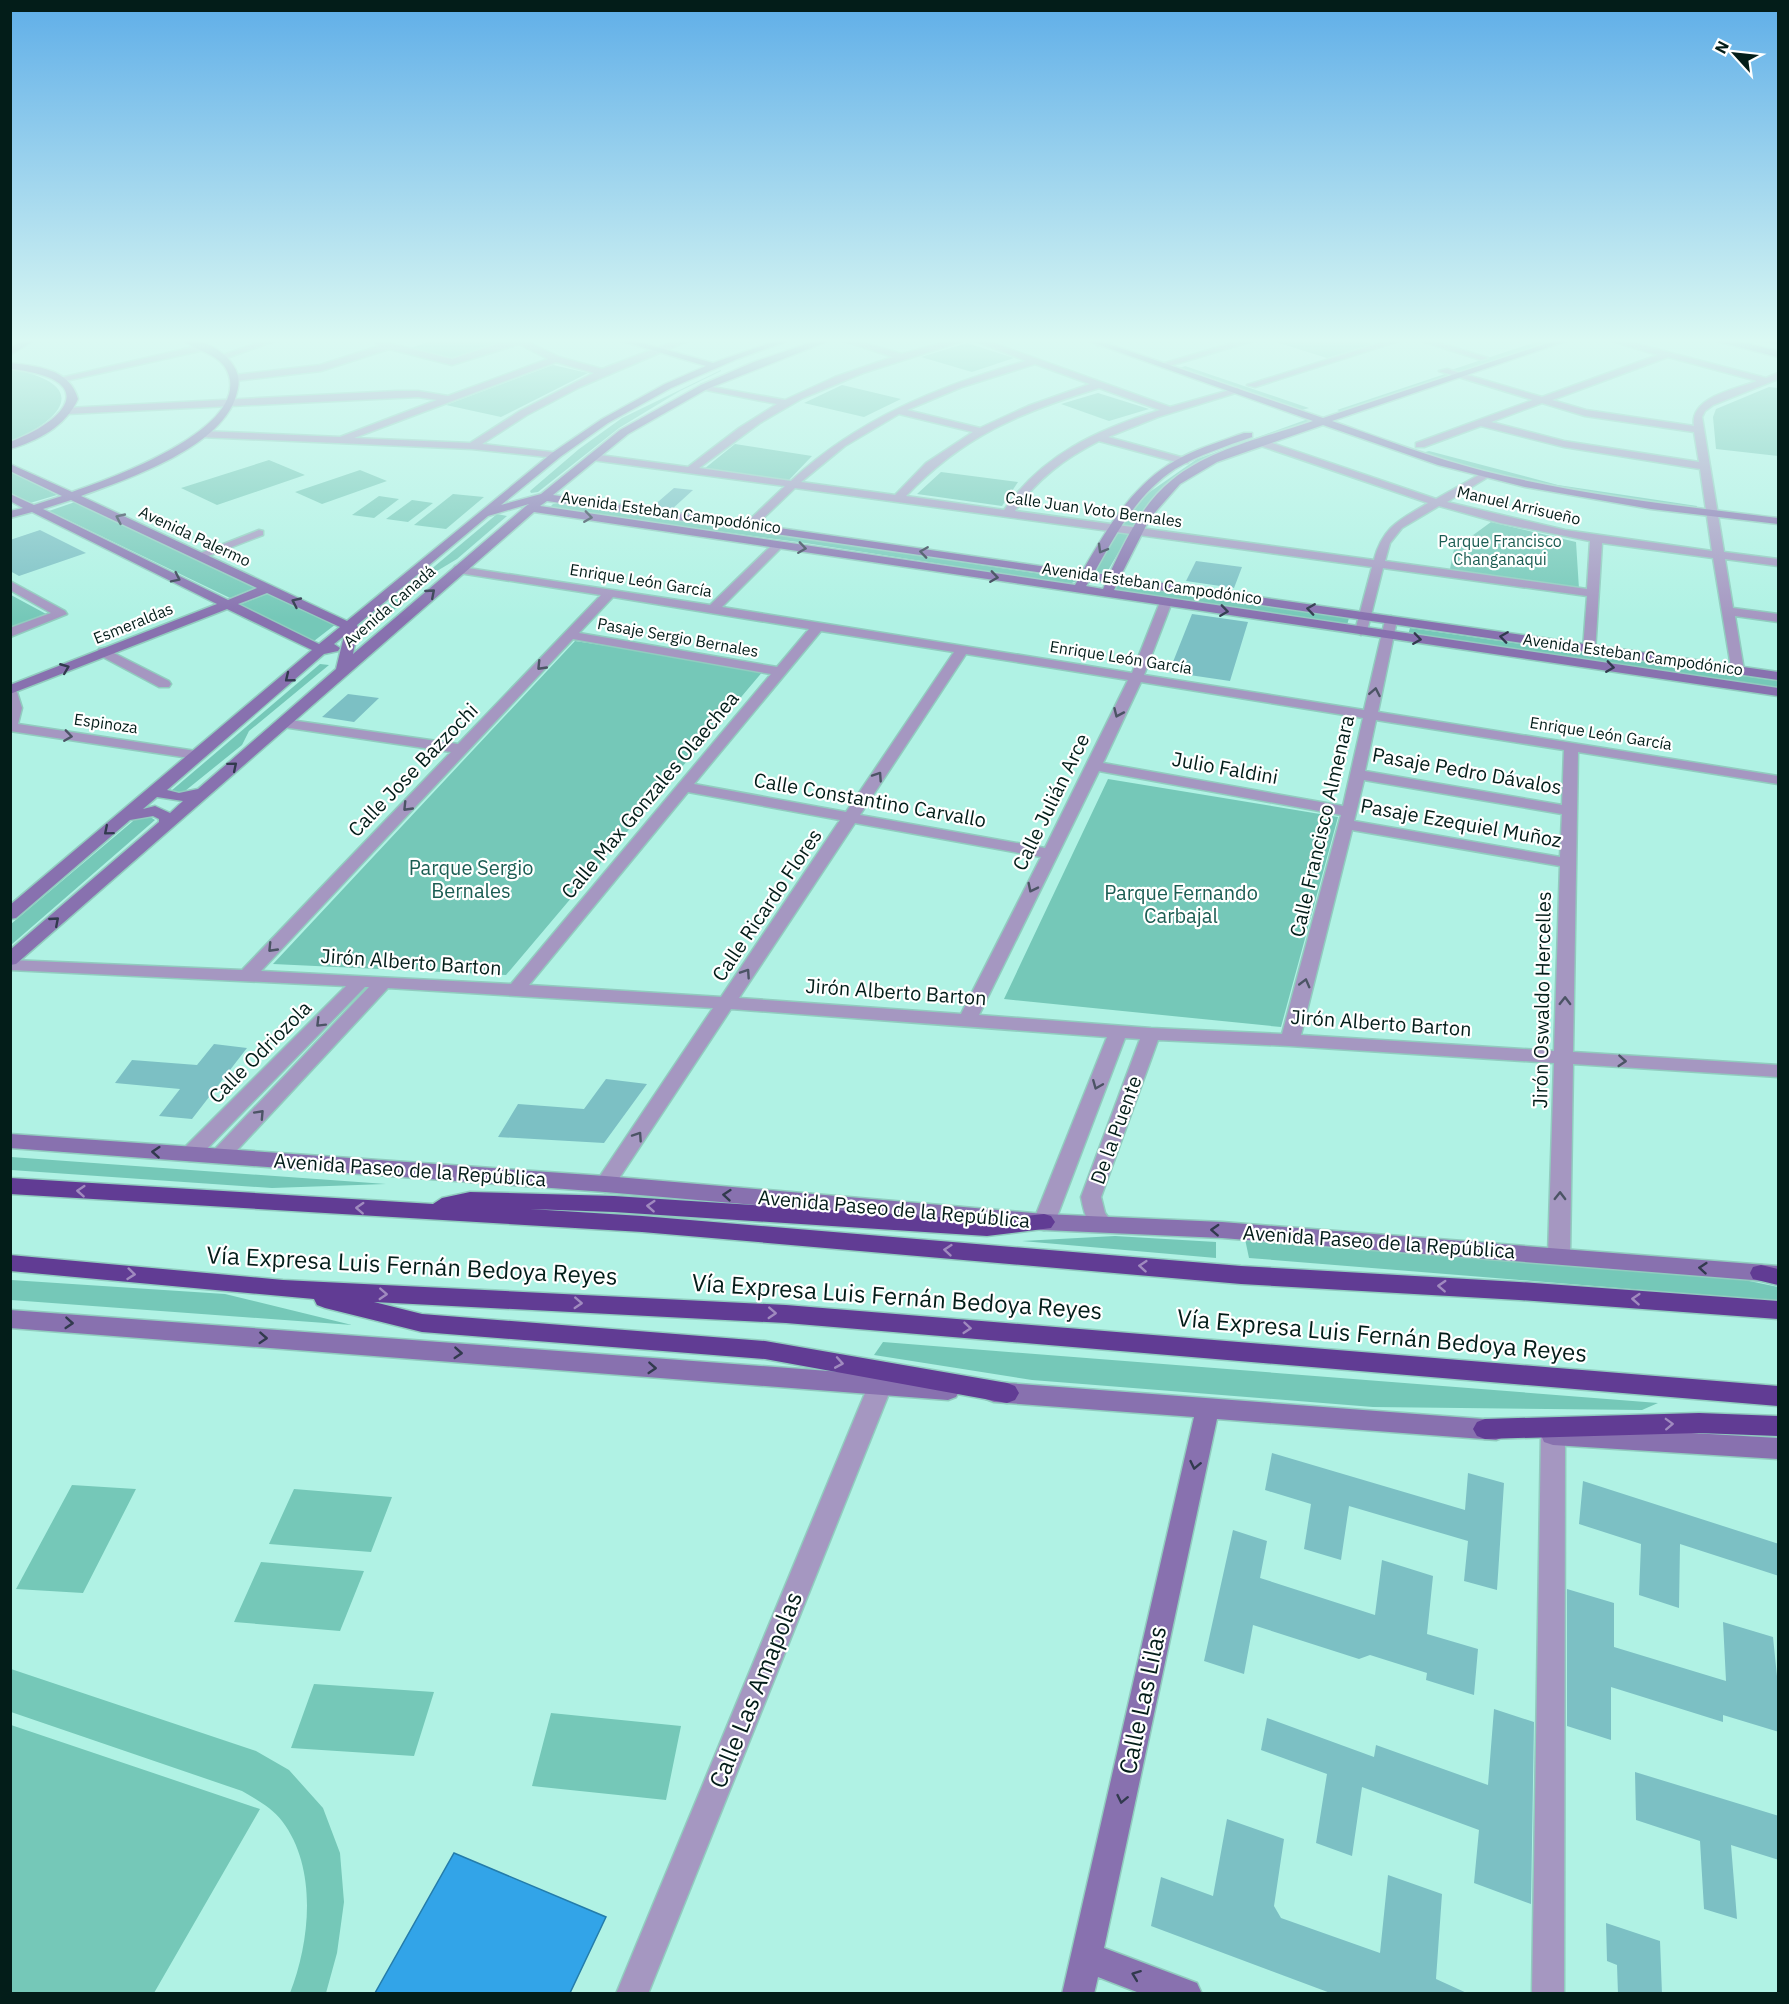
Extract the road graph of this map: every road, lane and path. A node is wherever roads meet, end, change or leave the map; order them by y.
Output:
1 (40, 433) edge
2 (358, 433) edge
3 (371, 433) edge
4 (492, 433) edge
5 (589, 433) edge
6 (623, 433) edge
7 (739, 433) edge
8 (859, 433) edge
9 (980, 433) edge
10 (1114, 433) edge
11 (1257, 433) edge
12 (1285, 433) edge
13 (1366, 433) edge
14 (1386, 433) edge
15 (1455, 433) edge
16 (1521, 433) edge
17 (1698, 433) edge
18 (201, 434) joint
19 (1100, 438) junction
20 (336, 441) junction
21 (375, 443) junction
22 (1262, 443) junction
23 (1420, 445) junction
24 (10, 446) edge
25 (472, 446) junction
26 (556, 455) junction
27 (592, 457) junction
28 (1184, 461) junction
29 (1704, 466) junction
30 (10, 467) edge
31 (689, 471) junction
32 (1484, 475) junction
33 (521, 484) junction
34 (794, 485) junction
35 (73, 496) junction
36 (10, 497) edge
37 (544, 497) junction
38 (897, 498) junction
39 (1437, 503) junction
40 (529, 505) junction
41 (34, 509) junction
42 (1711, 509) junction
43 (486, 513) junction
44 (1779, 513) edge
45 (1007, 514) junction
46 (10, 515) edge
47 (1779, 521) edge
48 (748, 527) junction
49 (1114, 528) junction
50 (1137, 531) junction
51 (259, 533) dead end
52 (1596, 538) junction
53 (778, 545) junction
54 (1719, 554) junction
55 (199, 556) junction
56 (1779, 562) edge
57 (1378, 564) junction
58 (459, 569) junction
59 (1086, 576) junction
60 (1113, 579) junction
61 (10, 585) edge
62 (268, 588) junction
63 (1079, 589) junction
64 (610, 593) junction
65 (1107, 593) junction
66 (1592, 593) junction
67 (1166, 602) junction
68 (227, 604) junction
69 (713, 609) junction
70 (1728, 611) junction
71 (1364, 617) junction
72 (1779, 618) edge
73 (349, 626) junction
74 (818, 626) junction
75 (1388, 628) junction
76 (1361, 631) junction
77 (387, 632) junction
78 (10, 633) edge
79 (570, 635) junction
80 (350, 642) junction
81 (963, 649) junction
82 (1590, 649) junction
83 (323, 650) junction
84 (104, 652) junction
85 (1737, 670) junction
86 (342, 671) junction
87 (780, 671) junction
88 (1779, 676) edge
89 (1136, 677) junction
90 (164, 684) dead end
91 (10, 691) edge
92 (1779, 692) edge
93 (1370, 715) junction
94 (283, 723) junction
95 (10, 727) edge
96 (1571, 747) junction
97 (461, 749) junction
98 (196, 755) junction
99 (1094, 766) junction
100 (1357, 774) junction
101 (1778, 781) edge
102 (158, 787) junction
103 (684, 787) junction
104 (206, 789) junction
105 (1570, 811) junction
106 (125, 816) junction
107 (850, 818) junction
108 (1347, 818) junction
109 (167, 823) junction
110 (1049, 854) junction
111 (1568, 863) junction
112 (10, 914) edge
113 (10, 960) edge
114 (10, 965) edge
115 (246, 975) junction
116 (361, 981) junction
117 (383, 983) junction
118 (515, 992) junction
119 (726, 1003) junction
120 (968, 1019) junction
121 (1119, 1031) junction
122 (1151, 1034) junction
123 (1290, 1040) junction
124 (1563, 1058) junction
125 (1779, 1071) edge
126 (10, 1141) edge
127 (190, 1154) junction
128 (220, 1156) junction
129 (605, 1184) junction
130 (10, 1186) edge
131 (418, 1212) junction
132 (1044, 1222) junction
133 (1103, 1225) junction
134 (1559, 1255) junction
135 (10, 1263) edge
136 (1773, 1275) edge
137 (283, 1289) junction
138 (1779, 1310) edge
139 (10, 1319) edge
140 (880, 1386) junction
141 (1007, 1393) junction
142 (1779, 1396) edge
143 (1208, 1407) junction
144 (1779, 1426) edge
145 (1485, 1429) junction
146 (1553, 1435) junction
147 (1779, 1449) edge
148 (1087, 1957) junction
149 (632, 1994) edge
150 (1078, 1994) edge
151 (1186, 1994) edge
152 (1548, 1994) edge

1 - 24 street
2 - 20 street
3 - 21 street
4 - 25 street
5 - 26 street, Avenida Canadá
6 - 27 street, Avenida Canadá
7 - 31 street
8 - 34 street
9 - 38 street
10 - 19 street
11 - 28 street
12 - 22 street
13 - 32 street
14 - 23 street
15 - 23 street
16 - 29 street
17 - 29 street
18 - 20 street
18 - 35 street
19 - 28 street
19 - 45 street
20 - 21 street
21 - 25 street
22 - 39 street, Manuel Arrisueño
22 - 50 street
23 - 42 street
25 - 26 street
26 - 33 street, Avenida Canadá
27 - 31 street, Calle Juan Voto Bernales
27 - 37 street, Avenida Canadá
28 - 49 street
29 - 42 street
30 - 35 street, Avenida Palermo
31 - 34 street, Calle Juan Voto Bernales
32 - 39 street
32 - 42 street
33 - 40 street
33 - 43 street, Avenida Canadá
34 - 38 street, Calle Juan Voto Bernales
34 - 48 street
35 - 41 street
55 -> 35 street, Avenida Palermo
36 - 41 street
37 - 40 street, Avenida Canadá
37 - 48 street, Avenida Esteban Campodónico
38 - 45 street, Calle Juan Voto Bernales
39 - 52 street, Manuel Arrisueño
39 - 57 street
40 - 43 street, Avenida Esteban Campodónico
40 -> 53 street, Avenida Esteban Campodónico
40 - 58 street, Avenida Canadá
41 - 46 street
41 -> 68 street
42 - 44 street
42 - 47 street
42 - 54 street
43 - 73 street, Avenida Canadá
45 - 49 street, Calle Juan Voto Bernales
59 -> 48 street, Avenida Esteban Campodónico
49 - 50 street, Calle Juan Voto Bernales
49 -> 59 street
50 - 57 street, Calle Juan Voto Bernales
50 - 60 street
51 - 55 street
52 - 54 street, Manuel Arrisueño
52 - 66 street
53 -> 63 street, Avenida Esteban Campodónico
53 - 69 street
54 - 56 street, Manuel Arrisueño
54 - 70 street
55 - 62 street, Avenida Palermo
57 - 66 street, Calle Juan Voto Bernales
57 - 71 street
58 - 64 street, Enrique León García
77 -> 58 street, Avenida Canadá
59 - 60 street, Avenida Esteban Campodónico
59 - 63 street
60 - 65 street
71 -> 60 street, Avenida Esteban Campodónico
61 - 78 street
62 - 68 street, Esmeraldas
73 -> 62 street, Avenida Palermo
63 - 65 street, Avenida Esteban Campodónico
64 - 69 street, Enrique León García
64 - 79 street, Calle Jose Bazzochi
65 - 67 street, Avenida Esteban Campodónico
66 - 82 street
67 -> 76 street, Avenida Esteban Campodónico
67 - 89 street, Calle Julián Arce
68 - 83 street
68 - 84 street, Esmeraldas
69 - 74 street, Enrique León García
70 - 72 street
70 - 85 street
71 - 75 street, Avenida Esteban Campodónico
71 - 76 street
73 - 80 street
73 - 83 street, Avenida Canadá
74 - 81 street, Enrique León García
74 - 87 street, Calle Max Gonzales Olaechea
75 - 76 street, Avenida Esteban Campodónico
82 -> 75 street, Avenida Esteban Campodónico
75 -> 92 street, Avenida Esteban Campodónico
93 -> 75 street, Calle Francisco Almenara
77 - 80 street
77 - 86 street, Avenida Canadá
79 - 87 street, Pasaje Sergio Bernales
79 -> 97 street, Calle Jose Bazzochi
80 - 83 street
80 - 86 street
81 - 89 street, Enrique León García
107 -> 81 street, Calle Ricardo Flores
82 - 85 street, Avenida Esteban Campodónico
83 -> 98 street, Avenida Canadá
84 - 90 street
91 -> 84 street, Esmeraldas
85 - 88 street, Avenida Esteban Campodónico
86 - 94 street, Avenida Canadá
87 - 103 street, Calle Max Gonzales Olaechea
89 - 93 street, Enrique León García
89 -> 99 street, Calle Julián Arce
91 - 95 street, Espinoza
93 - 96 street, Enrique León García
93 - 100 street, Calle Francisco Almenara
94 - 97 street
104 -> 94 street, Avenida Canadá
95 -> 98 street, Espinoza
96 - 101 street, Enrique León García
96 - 105 street, Jirón Oswaldo Hercelles
97 -> 115 street, Calle Jose Bazzochi
98 - 102 street, Avenida Canadá
99 - 108 street, Julio Faldini
99 - 110 street, Calle Julián Arce
100 - 105 street, Pasaje Pedro Dávalos
100 - 108 street, Calle Francisco Almenara
102 - 104 street
102 - 106 street, Avenida Canadá
103 - 107 street, Calle Constantino Carvallo
103 - 118 street, Calle Max Gonzales Olaechea
104 - 109 street, Avenida Canadá
105 - 111 street, Jirón Oswaldo Hercelles
106 - 109 street
106 -> 112 street, Avenida Canadá
107 - 110 street, Calle Constantino Carvallo
119 -> 107 street, Calle Ricardo Flores
108 - 111 street, Pasaje Ezequiel Muñoz
123 -> 108 street, Calle Francisco Almenara
113 -> 109 street, Avenida Canadá
110 -> 120 street, Calle Julián Arce
124 -> 111 street, Jirón Oswaldo Hercelles
114 - 115 street, Jirón Alberto Barton
115 - 116 street, Jirón Alberto Barton
116 - 117 street, Jirón Alberto Barton
116 -> 127 street, Calle Odriozola
117 - 118 street, Jirón Alberto Barton
128 -> 117 street, Calle Odriozola
118 - 119 street, Jirón Alberto Barton
119 - 120 street, Jirón Alberto Barton
129 -> 119 street, Calle Ricardo Flores
120 - 121 street, Jirón Alberto Barton
121 - 122 street, Jirón Alberto Barton
121 -> 132 street, De la Puente
122 - 123 street, Jirón Alberto Barton
122 - 133 street, De la Puente
123 - 124 street, Jirón Alberto Barton
124 -> 125 street, Jirón Alberto Barton
134 -> 124 street, Jirón Oswaldo Hercelles
127 -> 126 street, Avenida Paseo de la República
127 - 128 street, Avenida Paseo de la República
128 - 129 street, Avenida Paseo de la República
132 -> 129 street, Avenida Paseo de la República
131 -> 130 highway
132 -> 131 highway
138 -> 131 highway
132 - 133 street, Avenida Paseo de la República
134 -> 133 street, Avenida Paseo de la República
136 -> 134 street, Avenida Paseo de la República
135 -> 137 highway, Vía Expresa Luis Fernán Bedoya Reyes
137 -> 141 highway
137 -> 142 highway, Vía Expresa Luis Fernán Bedoya Reyes
139 -> 140 street
140 - 141 street
140 - 149 street, Calle Las Amapolas
141 - 143 street
143 - 145 street
143 -> 148 street, Calle Las Lilas
145 -> 144 highway
145 - 146 street
146 - 147 street
146 - 152 street
148 - 150 street, Calle Las Lilas
151 -> 148 street

